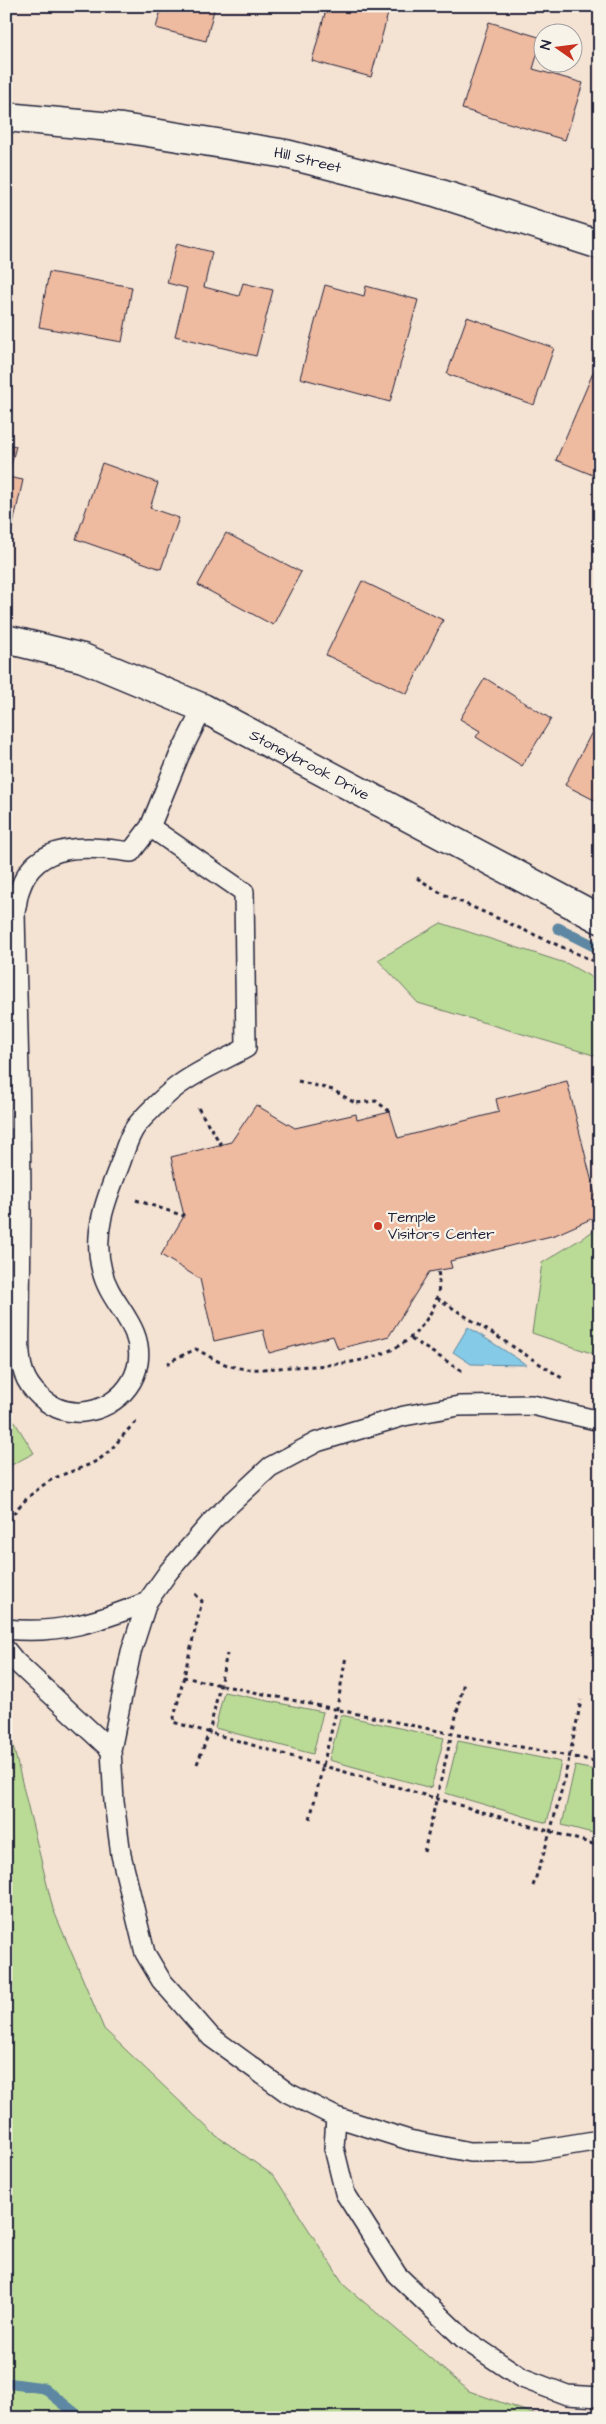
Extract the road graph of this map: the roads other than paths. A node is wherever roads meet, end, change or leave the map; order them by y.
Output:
1 (6, 116) edge
2 (600, 245) edge
3 (6, 639) edge
4 (203, 708) junction
5 (150, 827) junction
6 (600, 919) edge
7 (600, 1421) edge
8 (147, 1602) junction
9 (6, 1629) edge
10 (6, 1650) edge
11 (111, 1750) junction
12 (336, 2117) junction
13 (600, 2140) edge
14 (600, 2397) edge

1 - 2 street, Hill Street
3 - 4 street, Stoneybrook Drive
4 - 5 lane
4 - 6 street, Stoneybrook Drive
5 - 5 lane
7 - 8 lane
8 - 9 lane
8 - 11 lane
10 - 11 lane
11 - 12 lane
12 - 13 lane
12 - 14 lane

